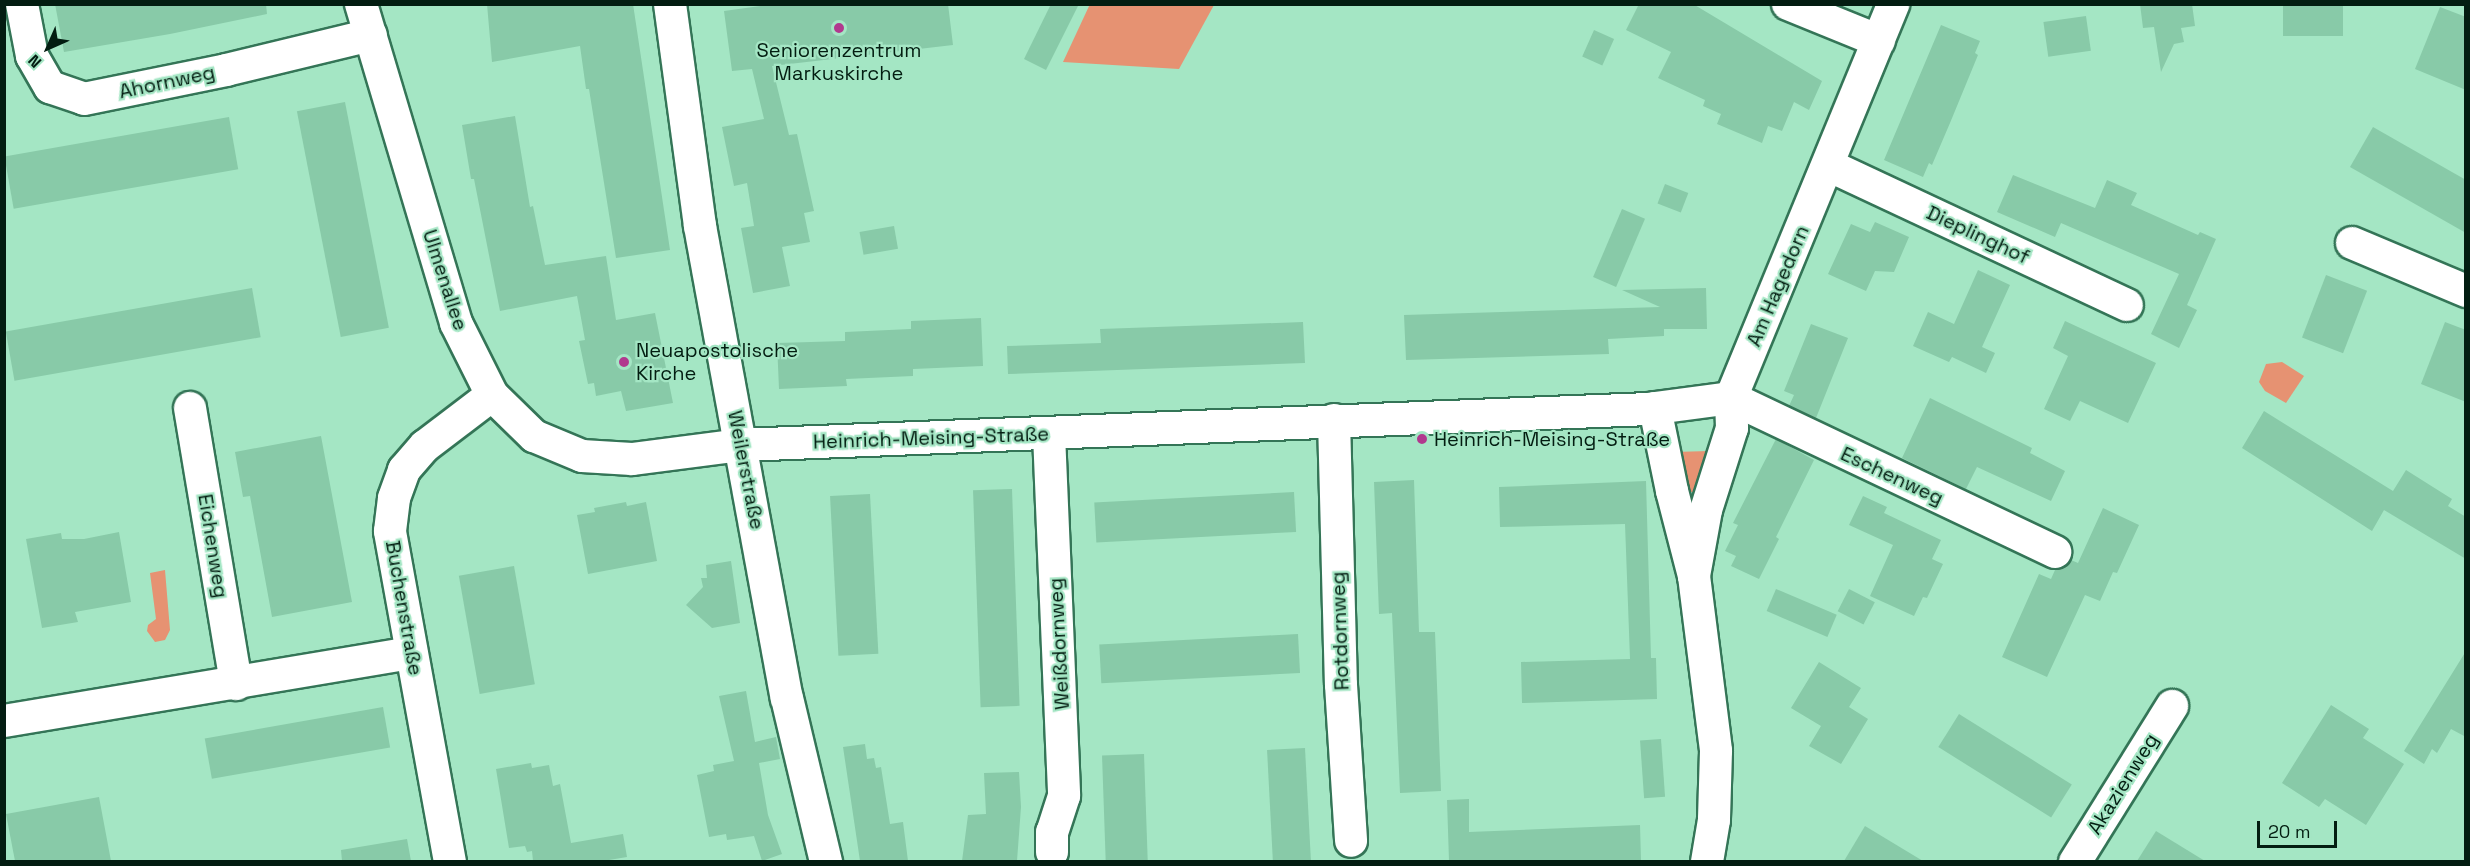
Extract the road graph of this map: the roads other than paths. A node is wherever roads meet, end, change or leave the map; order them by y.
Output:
1 (21, 4) edge
2 (361, 4) edge
3 (670, 4) edge
4 (1788, 4) edge
5 (1893, 4) edge
6 (371, 35) junction
7 (1879, 41) junction
8 (1828, 165) junction
9 (2352, 243) dead end
10 (2466, 291) edge
11 (2127, 305) dead end
12 (492, 395) junction
13 (1731, 398) junction
14 (190, 408) dead end
15 (1655, 408) junction
16 (1334, 420) junction
17 (1049, 434) junction
18 (741, 445) junction
19 (2055, 552) dead end
20 (1694, 576) junction
21 (411, 653) junction
22 (236, 684) junction
23 (2172, 706) dead end
24 (4, 721) edge
25 (1351, 841) dead end
26 (1052, 852) dead end
27 (450, 861) edge
28 (826, 861) edge
29 (1707, 861) edge
30 (2075, 861) edge

1 - 6 street, Ahornweg
2 - 6 street, Ulmenallee
3 - 18 street, Weilerstraße
4 - 7 street
5 - 7 street, Am Hagedorn
6 - 12 street, Ulmenallee
7 - 8 street, Am Hagedorn
8 - 11 street, Dieplinghof
8 - 13 street, Am Hagedorn
9 - 10 street
12 - 18 street, Ulmenallee
12 - 21 street, Buchenstraße
13 - 15 street, Heinrich-Meising-Straße
13 - 19 street, Eschenweg
13 - 20 street, Am Hagedorn
14 - 22 street, Eichenweg
15 - 16 street, Heinrich-Meising-Straße
15 - 20 street, Am Hagedorn
16 - 17 street, Heinrich-Meising-Straße
16 - 25 street, Rotdornweg
17 - 18 street, Heinrich-Meising-Straße
17 - 26 street, Weißdornweg
18 - 28 street, Weilerstraße
20 - 29 street, Am Hagedorn
21 - 22 street
21 - 27 street, Buchenstraße
22 - 24 street
23 - 30 street, Akazienweg

